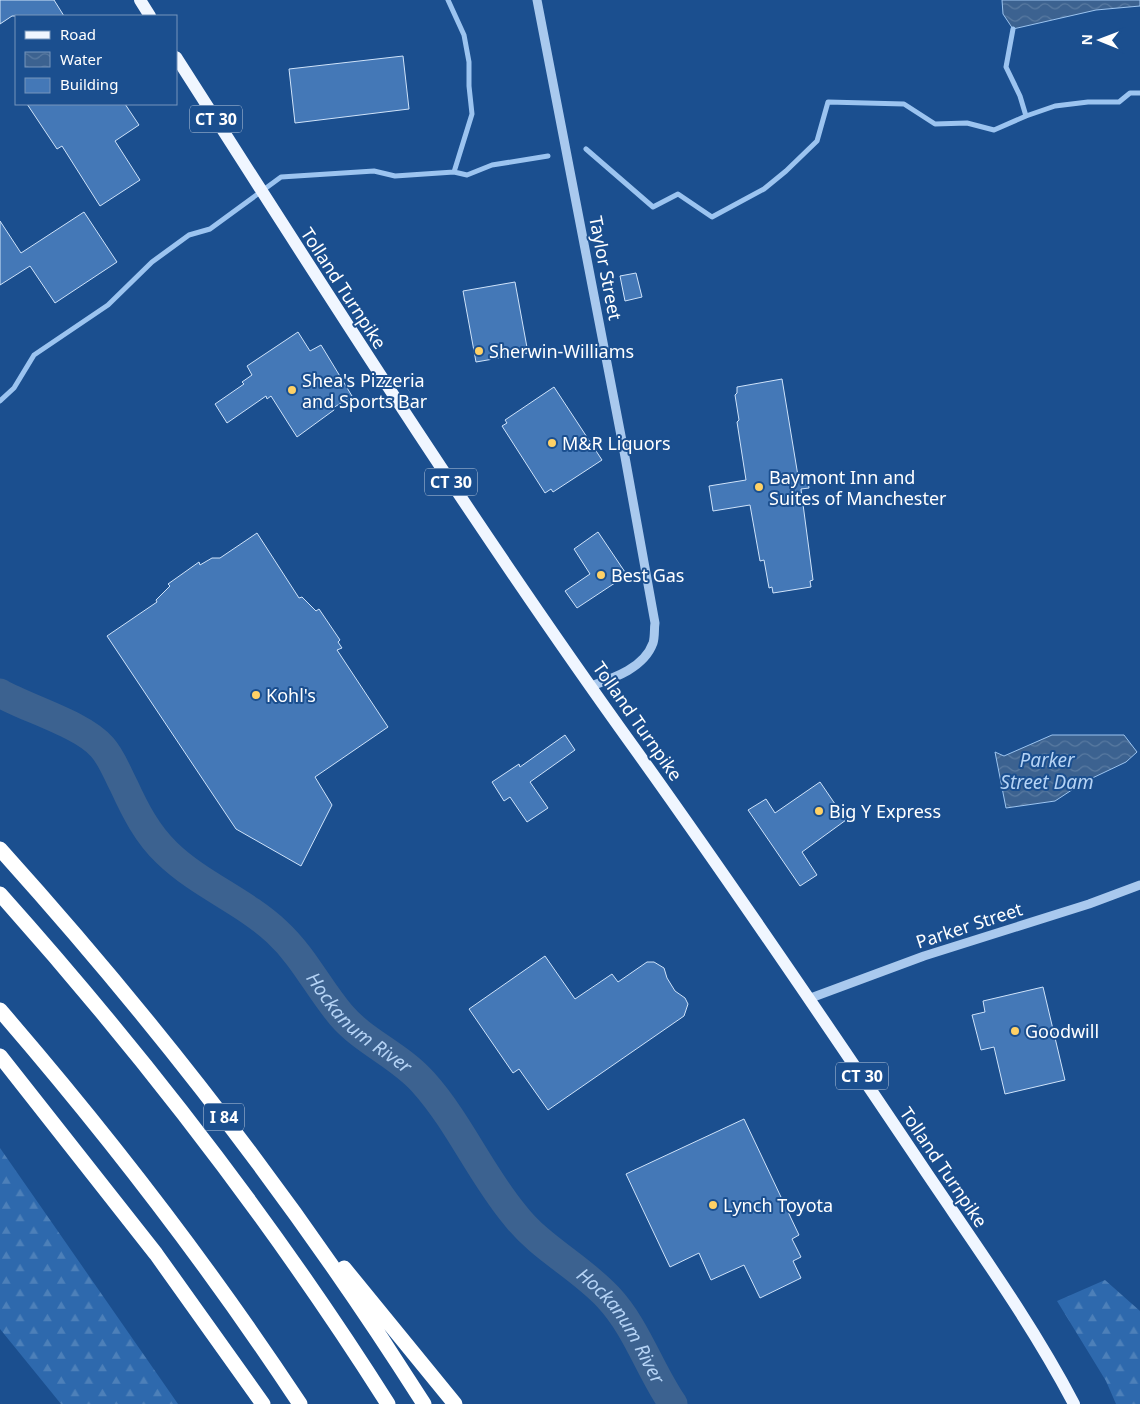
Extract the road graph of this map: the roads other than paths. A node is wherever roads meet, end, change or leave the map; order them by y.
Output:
1 (140, 0) edge
2 (537, 0) edge
3 (149, 15) edge
4 (178, 60) edge
5 (591, 686) junction
6 (0, 849) edge
7 (1140, 885) edge
8 (0, 894) edge
9 (808, 999) junction
10 (0, 1010) edge
11 (0, 1056) edge
12 (270, 1178) junction
13 (263, 1404) edge
14 (300, 1404) edge
15 (388, 1404) edge
16 (424, 1404) edge
17 (455, 1404) edge
18 (1074, 1404) edge

1 - 3 main road
2 - 5 street, Taylor Street
4 - 5 main road, Tolland Turnpike / CT 30
5 - 9 main road, Tolland Turnpike / CT 30
6 - 12 highway, I 84
7 - 9 street, Parker Street
8 - 15 highway
9 - 18 main road, Tolland Turnpike / CT 30
10 - 14 highway
11 - 13 highway
12 - 16 highway, I 84
12 - 17 highway

